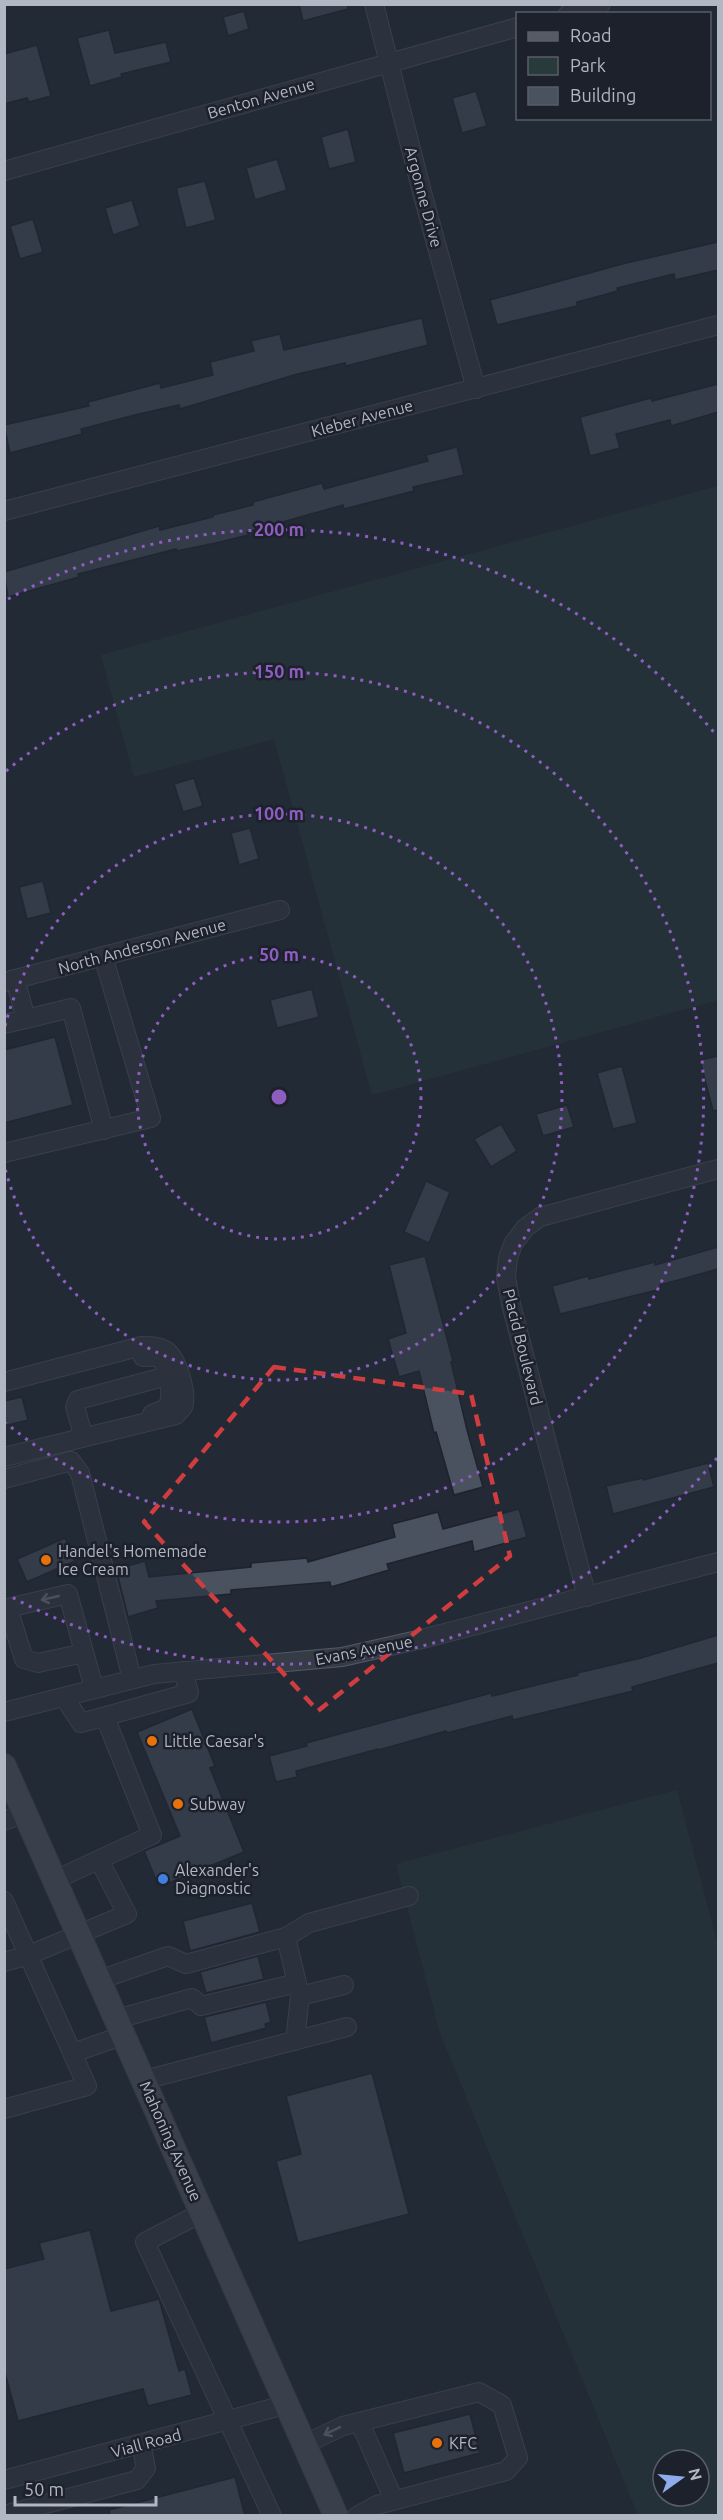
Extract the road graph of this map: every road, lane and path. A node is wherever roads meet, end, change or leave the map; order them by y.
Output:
1 (374, 4) edge
2 (601, 4) edge
3 (575, 12) edge
4 (516, 28) edge
5 (389, 62) junction
6 (4, 171) edge
7 (718, 325) edge
8 (476, 389) junction
9 (4, 511) edge
10 (280, 910) dead end
11 (103, 956) junction
12 (10, 980) edge
13 (26, 1019) junction
14 (4, 1024) edge
15 (104, 1130) junction
16 (4, 1153) edge
17 (718, 1168) edge
18 (167, 1376) junction
19 (4, 1382) edge
20 (4, 1391) edge
21 (82, 1431) junction
22 (54, 1446) junction
23 (4, 1457) edge
24 (4, 1479) edge
25 (718, 1562) edge
26 (587, 1597) junction
27 (6, 1604) edge
28 (84, 1653) junction
29 (183, 1671) junction
30 (132, 1679) junction
31 (94, 1688) junction
32 (64, 1697) junction
33 (4, 1712) edge
34 (105, 1717) junction
35 (4, 1766) edge
36 (15, 1817) edge
37 (99, 1860) junction
38 (55, 1880) junction
39 (409, 1896) dead end
40 (4, 1900) edge
41 (79, 1933) junction
42 (286, 1937) junction
43 (29, 1955) junction
44 (4, 1962) edge
45 (99, 1980) junction
46 (344, 1984) dead end
47 (299, 1990) junction
48 (120, 2027) junction
49 (347, 2027) dead end
50 (295, 2041) junction
51 (73, 2053) junction
52 (144, 2080) junction
53 (4, 2109) edge
54 (203, 2212) junction
55 (288, 2404) junction
56 (228, 2420) junction
57 (360, 2423) junction
58 (141, 2444) junction
59 (305, 2444) junction
60 (25, 2475) junction
61 (4, 2480) edge
62 (394, 2500) junction
63 (33, 2507) junction
64 (4, 2515) edge
65 (272, 2516) edge
66 (336, 2516) edge
67 (357, 2516) edge

1 - 5 street, Argonne Drive
2 - 3 street
4 - 5 street, Benton Avenue
5 - 6 street, Benton Avenue
5 - 8 street, Argonne Drive
7 - 8 street, Kleber Avenue
8 - 9 street, Kleber Avenue
10 - 11 street, North Anderson Avenue
11 - 12 street, North Anderson Avenue
11 - 15 street
12 - 13 street
13 - 14 street
13 - 15 street
15 - 16 street
17 - 26 street, Placid Boulevard
18 - 20 street
18 - 21 street
18 - 21 street
19 - 22 street
21 - 22 street
22 - 23 street
24 - 30 street
25 - 26 street, Evans Avenue
26 - 29 street, Evans Avenue
27 - 28 street
28 -> 27 street
28 - 31 street
29 - 30 street, Evans Avenue
29 - 34 street
30 - 31 street, Evans Avenue
31 - 32 street, Evans Avenue
32 - 33 street, Evans Avenue
32 - 34 street
34 - 37 street
35 - 36 main road, Mahoning Avenue
36 - 38 main road, Mahoning Avenue
37 - 38 street
37 - 41 street
38 - 41 main road, Mahoning Avenue
39 - 42 street
40 - 43 street
41 - 43 street
41 - 45 main road, Mahoning Avenue
42 - 45 street
42 - 47 street
43 - 44 street
43 - 51 street
45 - 48 main road, Mahoning Avenue
46 - 47 street
47 - 48 street
47 - 50 street
48 - 51 street
48 - 52 main road, Mahoning Avenue
49 - 50 street
50 - 52 street
51 - 53 street
52 - 54 main road, Mahoning Avenue
54 - 55 main road, Mahoning Avenue
54 - 56 street
55 - 56 street, Viall Road
55 - 59 main road, Mahoning Avenue
56 - 58 street, Viall Road
56 - 65 street
57 -> 59 street
57 - 62 street
57 - 62 street
58 - 60 street, Viall Road
58 - 63 street
59 - 66 main road, Mahoning Avenue
60 - 61 street, Viall Road
60 - 63 street
62 - 67 street
63 - 64 street

